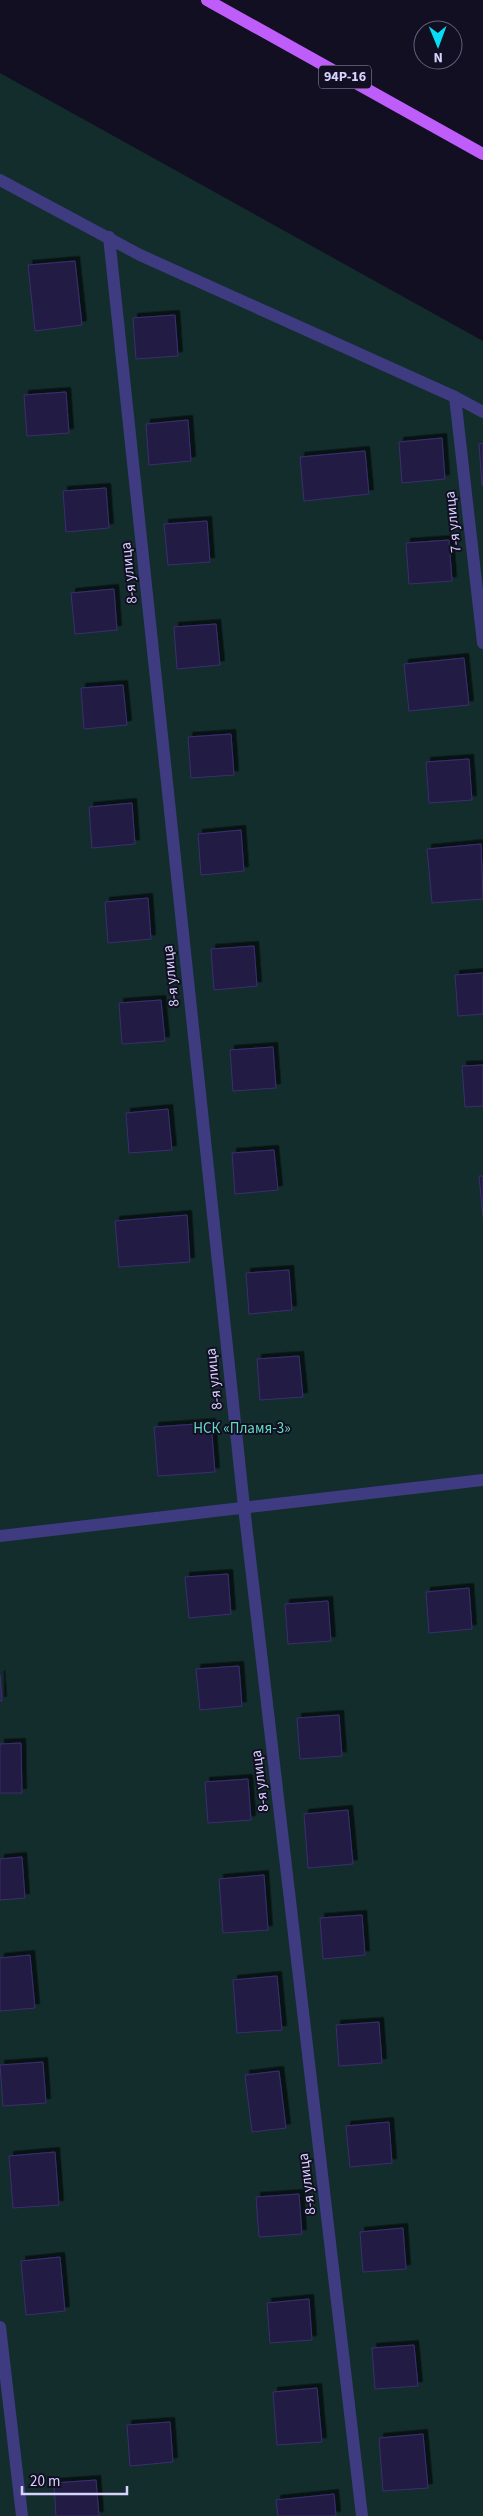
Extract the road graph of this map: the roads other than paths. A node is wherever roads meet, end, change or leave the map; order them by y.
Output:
1 (206, 0) edge
2 (483, 154) edge
3 (0, 180) edge
4 (109, 237) junction
5 (455, 397) junction
6 (483, 412) edge
7 (483, 644) edge
8 (483, 1480) edge
9 (244, 1507) junction
10 (0, 1536) edge
11 (0, 2327) edge
12 (22, 2516) edge
13 (362, 2516) edge

1 - 2 main road, 94Р-16
3 - 4 street
4 - 5 street
4 - 9 street, 8-я улица
5 - 6 street
5 - 7 street, 7-я улица
8 - 9 street
9 - 10 street
9 - 13 street, 8-я улица
11 - 12 street

